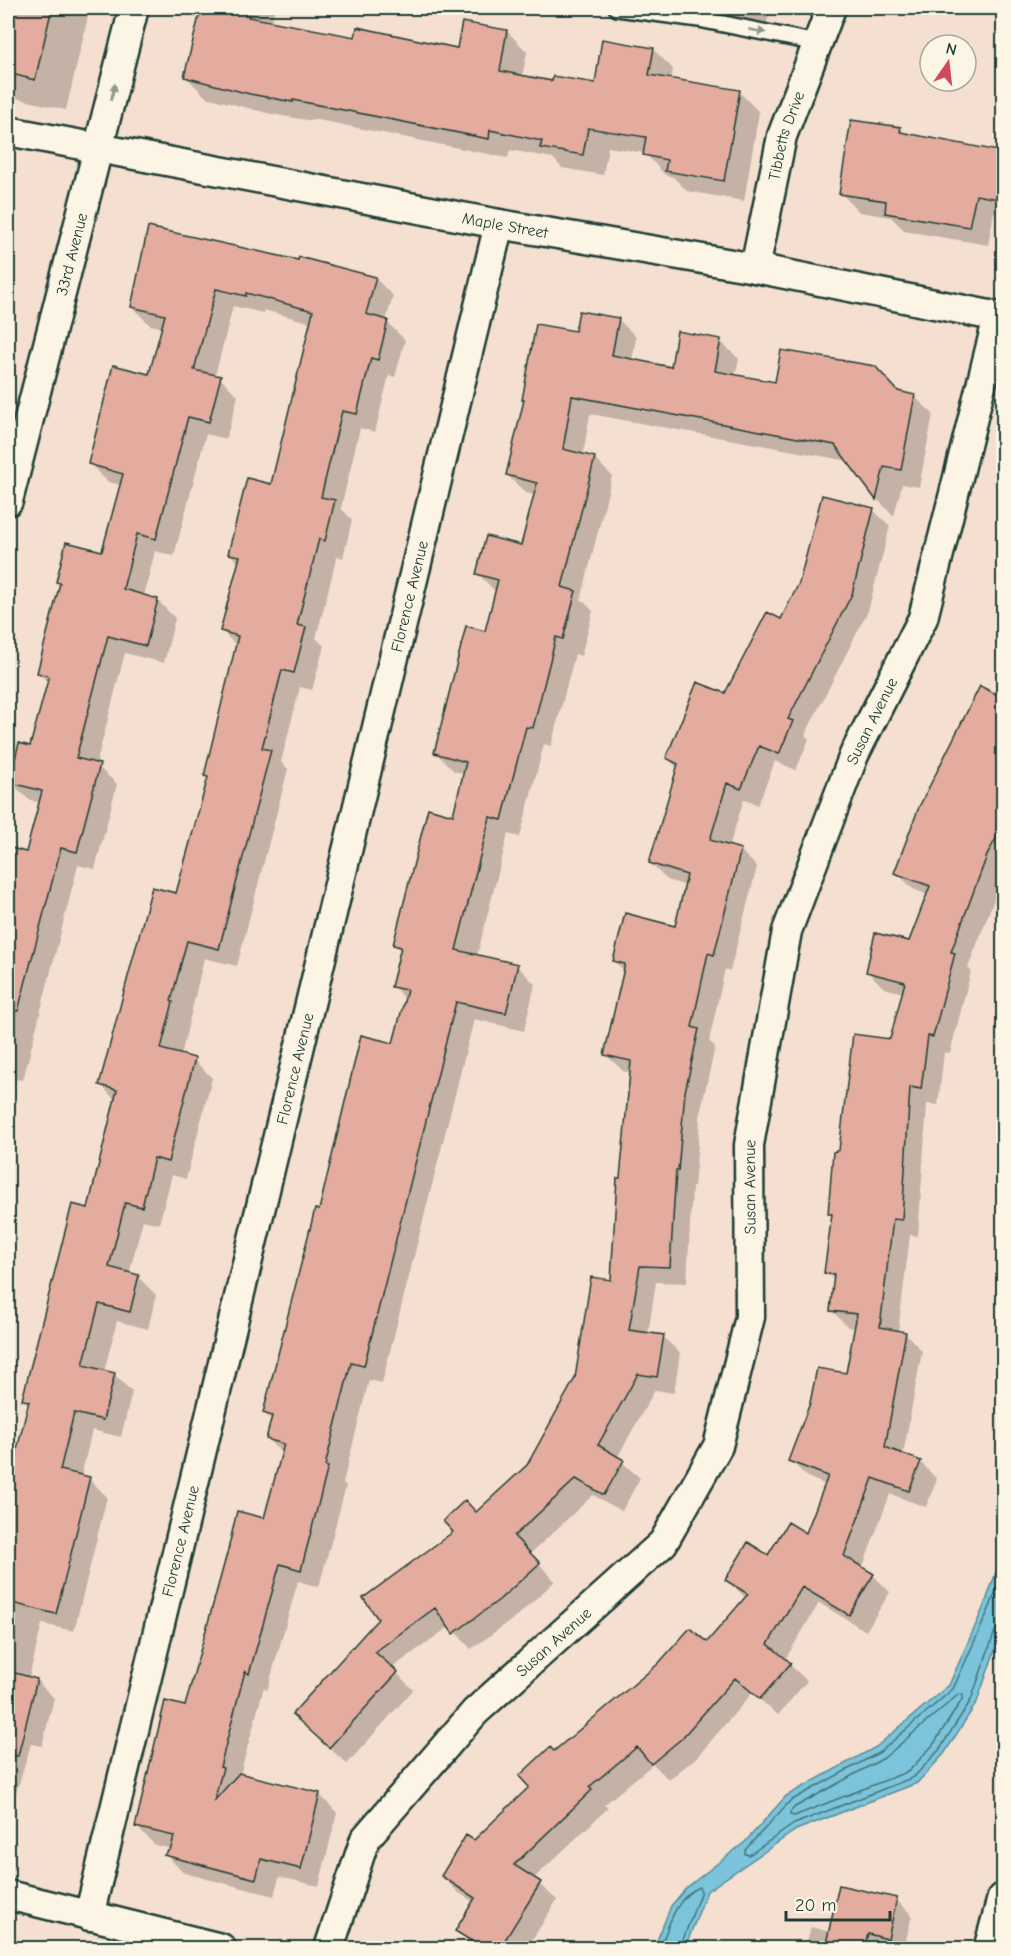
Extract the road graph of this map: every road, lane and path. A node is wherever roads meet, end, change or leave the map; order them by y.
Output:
1 (134, 8) edge
2 (617, 8) edge
3 (831, 8) edge
4 (817, 43) junction
5 (8, 131) edge
6 (99, 148) junction
7 (499, 224) junction
8 (755, 268) junction
9 (1001, 317) edge
10 (8, 501) edge
11 (8, 1895) edge
12 (1004, 1900) edge
13 (89, 1916) junction
14 (221, 1948) edge
15 (329, 1948) edge
16 (991, 1948) edge

6 -> 1 street, 33rd Avenue
2 -> 4 lane
3 - 4 street, Tibbetts Drive
4 - 8 street, Tibbetts Drive
5 - 6 street, Maple Street
6 - 7 street, Maple Street
6 - 10 street, 33rd Avenue
7 - 8 street, Maple Street
7 - 13 street, Florence Avenue
8 - 9 street, Maple Street
9 - 15 street, Susan Avenue
11 - 13 street
12 - 16 street
13 - 14 street

